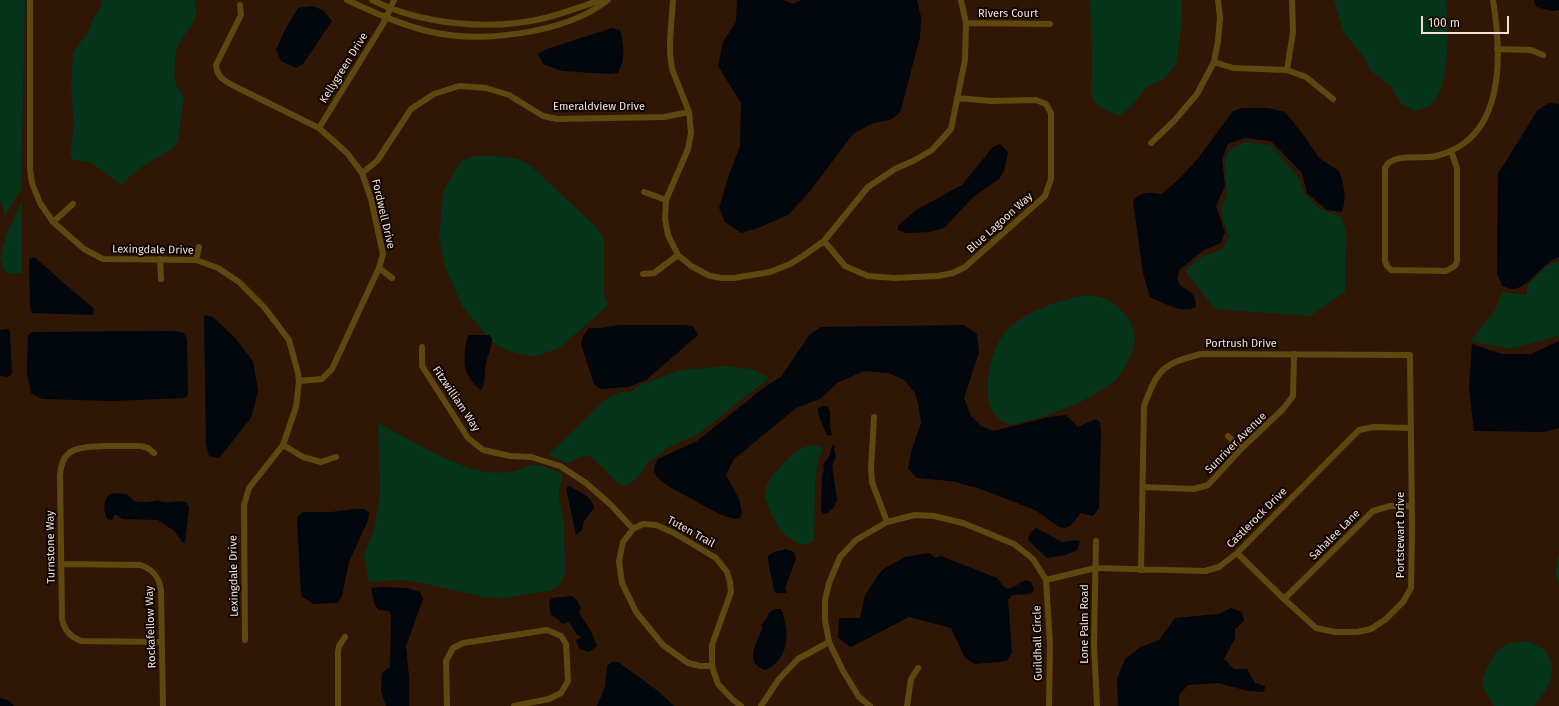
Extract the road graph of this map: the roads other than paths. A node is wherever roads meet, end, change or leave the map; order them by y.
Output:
1 (30, 0) edge
2 (347, 0) edge
3 (372, 0) edge
4 (394, 0) edge
5 (601, 0) edge
6 (608, 0) edge
7 (673, 0) edge
8 (961, 0) edge
9 (1218, 0) edge
10 (1292, 0) edge
11 (1493, 0) edge
12 (240, 5) dead end
13 (390, 9) junction
14 (386, 18) junction
15 (966, 24) junction
16 (1050, 24) dead end
17 (1497, 49) junction
18 (1543, 55) dead end
19 (1214, 62) junction
20 (1287, 70) junction
21 (957, 98) junction
22 (1333, 99) dead end
23 (689, 112) junction
24 (319, 128) junction
25 (1151, 143) dead end
26 (1451, 151) junction
27 (362, 173) junction
28 (644, 192) dead end
29 (666, 200) junction
30 (73, 204) dead end
31 (53, 222) junction
32 (824, 241) junction
33 (199, 247) dead end
34 (678, 255) junction
35 (160, 259) junction
36 (196, 260) junction
37 (379, 268) junction
38 (643, 274) dead end
39 (392, 278) dead end
40 (161, 279) dead end
41 (422, 347) dead end
42 (1294, 354) junction
43 (1410, 355) joint
44 (299, 381) junction
45 (874, 417) dead end
46 (1410, 428) junction
47 (1228, 436) dead end
48 (283, 445) junction
49 (1241, 449) junction
50 (154, 453) dead end
51 (336, 457) dead end
52 (1143, 487) junction
53 (1411, 506) junction
54 (887, 522) junction
55 (633, 529) junction
56 (1096, 541) dead end
57 (1237, 553) junction
58 (61, 564) junction
59 (1095, 568) junction
60 (1140, 570) junction
61 (1046, 580) junction
62 (1284, 599) junction
63 (345, 637) dead end
64 (245, 640) dead end
65 (162, 642) junction
66 (829, 642) junction
67 (712, 666) junction
68 (918, 668) dead end
69 (163, 706) edge
70 (338, 706) edge
71 (447, 706) edge
72 (514, 706) edge
73 (741, 706) edge
74 (761, 706) edge
75 (870, 706) edge
76 (908, 706) edge
77 (1049, 706) edge
78 (1097, 706) edge

1 - 31 street, Lexingdale Drive
2 - 14 street
3 - 13 street
4 - 13 street, Kellygreen Drive
5 - 13 street
6 - 14 street
7 - 23 street
8 - 15 street
9 - 19 street
10 - 20 street
11 - 17 street
12 - 24 street, Fordwell Drive
13 - 14 street, Kellygreen Drive
14 - 24 street, Kellygreen Drive
15 - 16 street, Rivers Court
15 - 21 street
17 - 18 street
17 - 26 street
19 - 20 street
19 - 25 street
20 - 22 street
21 - 32 street
21 - 32 street, Blue Lagoon Way
23 - 27 street, Emeraldview Drive
23 - 29 street
24 - 27 street, Fordwell Drive
26 - 26 street
27 - 37 street, Fordwell Drive
28 - 29 street
29 - 34 street
30 - 31 street
31 - 35 street, Lexingdale Drive
32 - 34 street
33 - 36 street
34 - 38 street
35 - 36 street, Lexingdale Drive
35 - 40 street
36 - 44 street, Lexingdale Drive
37 - 39 street
37 - 44 street, Fordwell Drive
41 - 55 street, Fitzwilliam Way
42 - 43 street, Portrush Drive
42 - 49 street, Sunriver Avenue
42 - 52 street, Portrush Drive
43 - 46 street, Portstewart Drive
44 - 48 street, Lexingdale Drive
45 - 54 street
46 - 53 street, Portstewart Drive
46 - 57 street, Castlerock Drive
47 - 49 street
48 - 51 street
48 - 64 street, Lexingdale Drive
49 - 52 street, Sunriver Avenue
50 - 58 street, Turnstone Way
52 - 60 street, Portrush Drive
53 - 62 street, Sahalee Lane
53 - 62 street, Portstewart Drive
54 - 61 street, Guildhall Circle
54 - 66 street, Guildhall Circle
55 - 67 street
55 - 67 street, Tuten Trail
56 - 59 street, Lone Palm Road
57 - 60 street, Castlerock Drive
57 - 62 street, Portstewart Drive
58 - 65 street, Rockafellow Way
58 - 65 street, Turnstone Way
59 - 60 street, Castlerock Drive
59 - 61 street
59 - 78 street, Lone Palm Road
61 - 77 street, Guildhall Circle
63 - 70 street
65 - 69 street, Rockafellow Way
66 - 74 street
66 - 75 street, Guildhall Circle
67 - 73 street, Tuten Trail
68 - 76 street
71 - 72 street

